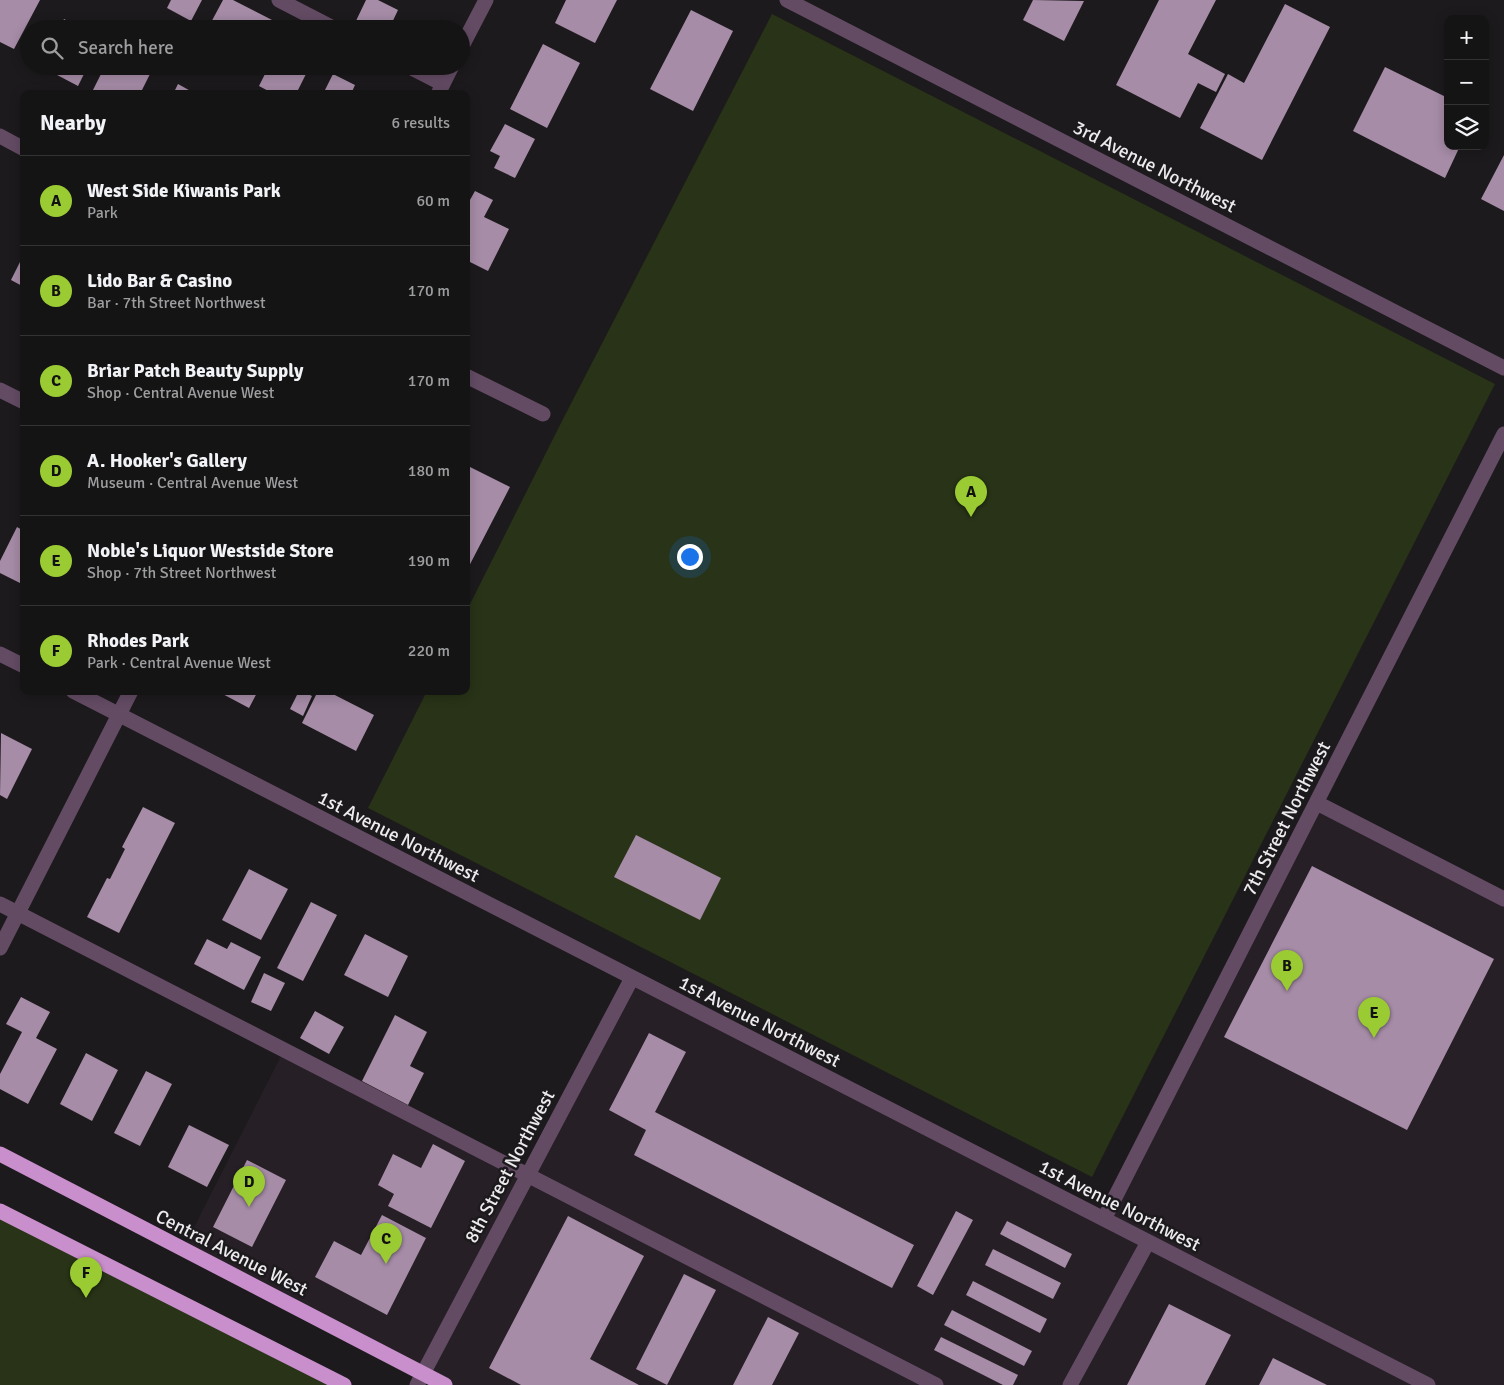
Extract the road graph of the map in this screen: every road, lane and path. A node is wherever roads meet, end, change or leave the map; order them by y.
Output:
1 (278, 0) edge
2 (486, 0) edge
3 (787, 0) edge
4 (317, 20) edge
5 (470, 31) edge
6 (421, 75) edge
7 (447, 75) edge
8 (440, 89) edge
9 (0, 136) edge
10 (20, 146) edge
11 (1504, 368) edge
12 (470, 378) edge
13 (0, 390) edge
14 (20, 400) edge
15 (543, 414) dead end
16 (1504, 434) edge
17 (0, 654) edge
18 (20, 664) edge
19 (81, 695) edge
20 (130, 695) edge
21 (119, 715) junction
22 (1316, 803) junction
23 (1504, 899) edge
24 (0, 904) edge
25 (18, 913) junction
26 (0, 948) edge
27 (632, 978) junction
28 (0, 1154) edge
29 (528, 1175) junction
30 (0, 1211) edge
31 (1104, 1219) junction
32 (1148, 1242) junction
33 (420, 1379) edge
34 (344, 1385) edge
35 (445, 1385) edge
36 (936, 1385) edge
37 (1070, 1385) edge
38 (1428, 1385) edge

1 - 4 street
2 - 5 street
3 - 11 street, 3rd Avenue Northwest
6 - 8 street
7 - 8 street
9 - 10 street
12 - 15 street
13 - 14 street
16 - 22 street, 7th Street Northwest
17 - 18 street
19 - 21 street, 1st Avenue Northwest
20 - 21 street
21 - 25 street
21 - 27 street, 1st Avenue Northwest
22 - 23 street
22 - 31 street, 7th Street Northwest
24 - 25 street
25 - 26 street
25 - 29 street
27 - 29 street, 8th Street Northwest
27 - 31 street, 1st Avenue Northwest
28 - 33 highway, Central Avenue West
29 - 33 street, 8th Street Northwest
29 - 36 street
30 - 34 highway
31 - 32 street, 1st Avenue Northwest
32 - 37 street
32 - 38 street, 1st Avenue Northwest
33 - 35 highway, Central Avenue West

